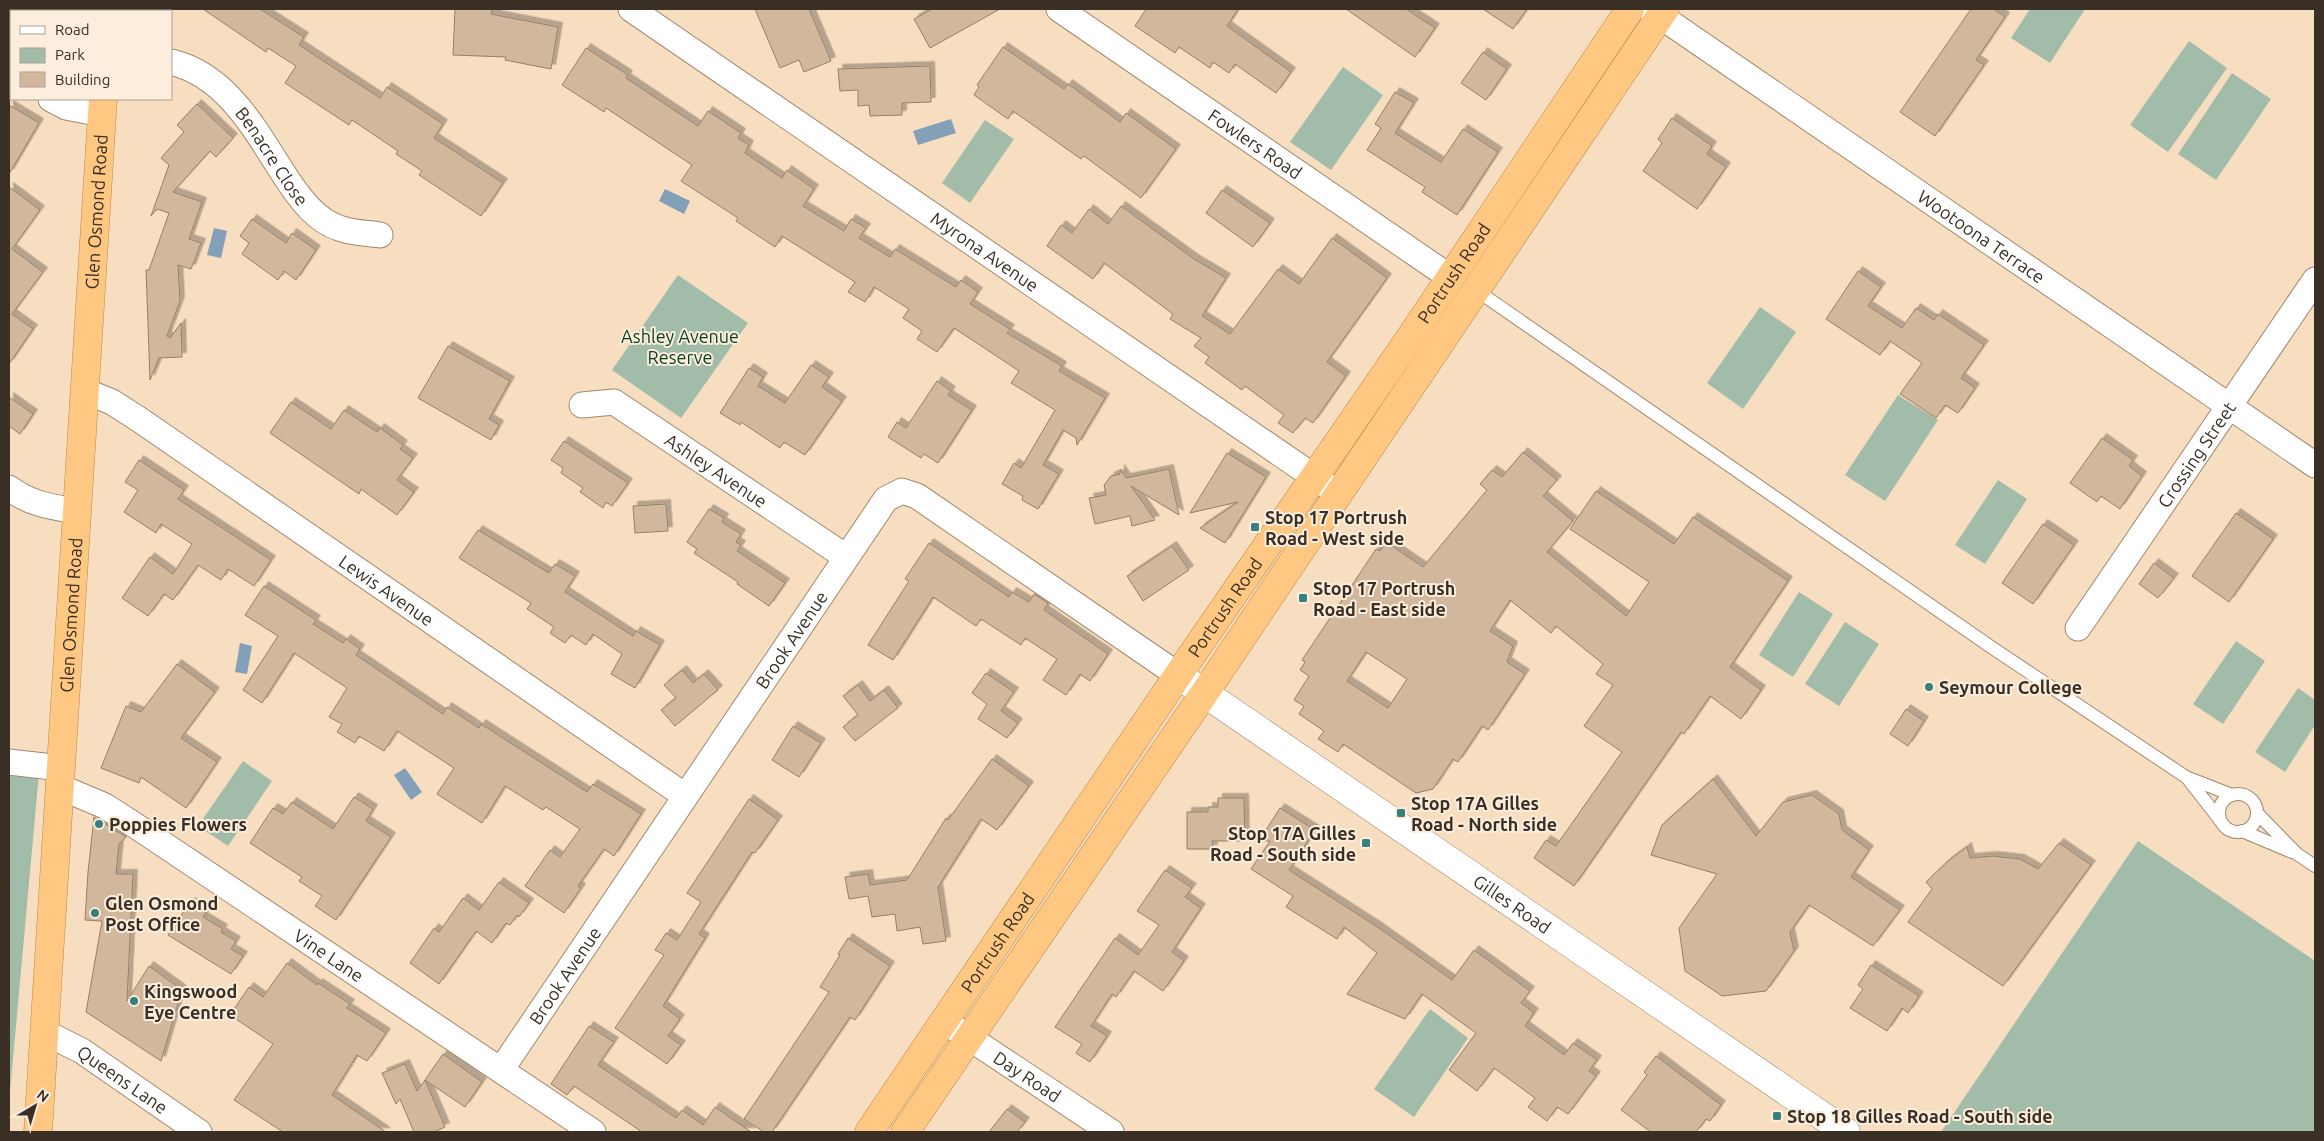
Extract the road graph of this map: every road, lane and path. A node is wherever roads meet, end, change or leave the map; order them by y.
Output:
1 (631, 9) edge
2 (1059, 9) edge
3 (1630, 9) edge
4 (1658, 11) edge
5 (1092, 18) edge
6 (172, 62) edge
7 (53, 100) edge
8 (103, 106) edge
9 (380, 235) dead end
10 (1451, 278) junction
11 (2315, 280) edge
12 (1476, 290) junction
13 (85, 391) junction
14 (582, 405) dead end
15 (2229, 406) junction
16 (2315, 465) edge
17 (1315, 478) junction
18 (9, 488) edge
19 (1339, 494) junction
20 (78, 511) junction
21 (846, 557) junction
22 (2078, 628) dead end
23 (1178, 675) junction
24 (1204, 694) junction
25 (9, 762) edge
26 (2186, 777) junction
27 (61, 778) junction
28 (685, 796) junction
29 (2232, 796) junction
30 (2256, 813) junction
31 (2221, 821) junction
32 (2242, 832) junction
33 (2296, 854) junction
34 (2315, 866) edge
35 (944, 1022) junction
36 (44, 1032) junction
37 (969, 1038) junction
38 (501, 1070) junction
39 (38, 1132) edge
40 (199, 1132) edge
41 (593, 1132) edge
42 (869, 1132) edge
43 (905, 1132) edge
44 (1111, 1132) edge
45 (1846, 1132) edge

1 - 17 street, Myrona Avenue
2 - 5 street, Fowlers Road
3 - 10 highway, Portrush Road
4 - 12 highway, Portrush Road
4 - 15 street, Wootoona Terrace
5 - 10 street, Fowlers Road
6 - 9 street, Benacre Close
7 - 8 street
8 - 13 highway, Glen Osmond Road
10 - 17 highway, Portrush Road
11 - 15 street, Crossing Street
12 - 19 highway, Portrush Road
12 - 26 lane
13 - 20 highway, Glen Osmond Road
13 - 28 street, Lewis Avenue
14 - 21 street, Ashley Avenue
15 - 16 street, Wootoona Terrace
15 - 22 street, Crossing Street
17 - 19 street, Myrona Avenue
17 - 23 highway, Portrush Road
18 - 20 street
19 - 24 highway, Portrush Road
20 - 27 highway, Glen Osmond Road
21 - 23 street, Brook Avenue
21 - 28 street, Brook Avenue
23 - 24 street, Gilles Road
23 - 35 highway, Portrush Road
24 - 37 highway, Portrush Road
24 - 45 street, Gilles Road
25 - 27 street, Vine Lane
26 - 29 lane
26 - 31 lane
27 - 36 highway, Glen Osmond Road
27 - 38 street, Vine Lane
28 - 38 street, Brook Avenue
29 - 30 lane
29 - 31 lane
30 - 32 lane
30 - 33 lane
31 - 32 lane
32 - 33 lane
33 - 34 lane
35 - 37 street, Day Road
35 - 42 highway, Portrush Road
36 - 39 highway, Glen Osmond Road
36 - 40 street, Queens Lane
37 - 43 highway, Portrush Road
37 - 44 street, Day Road
38 - 41 street, Vine Lane

